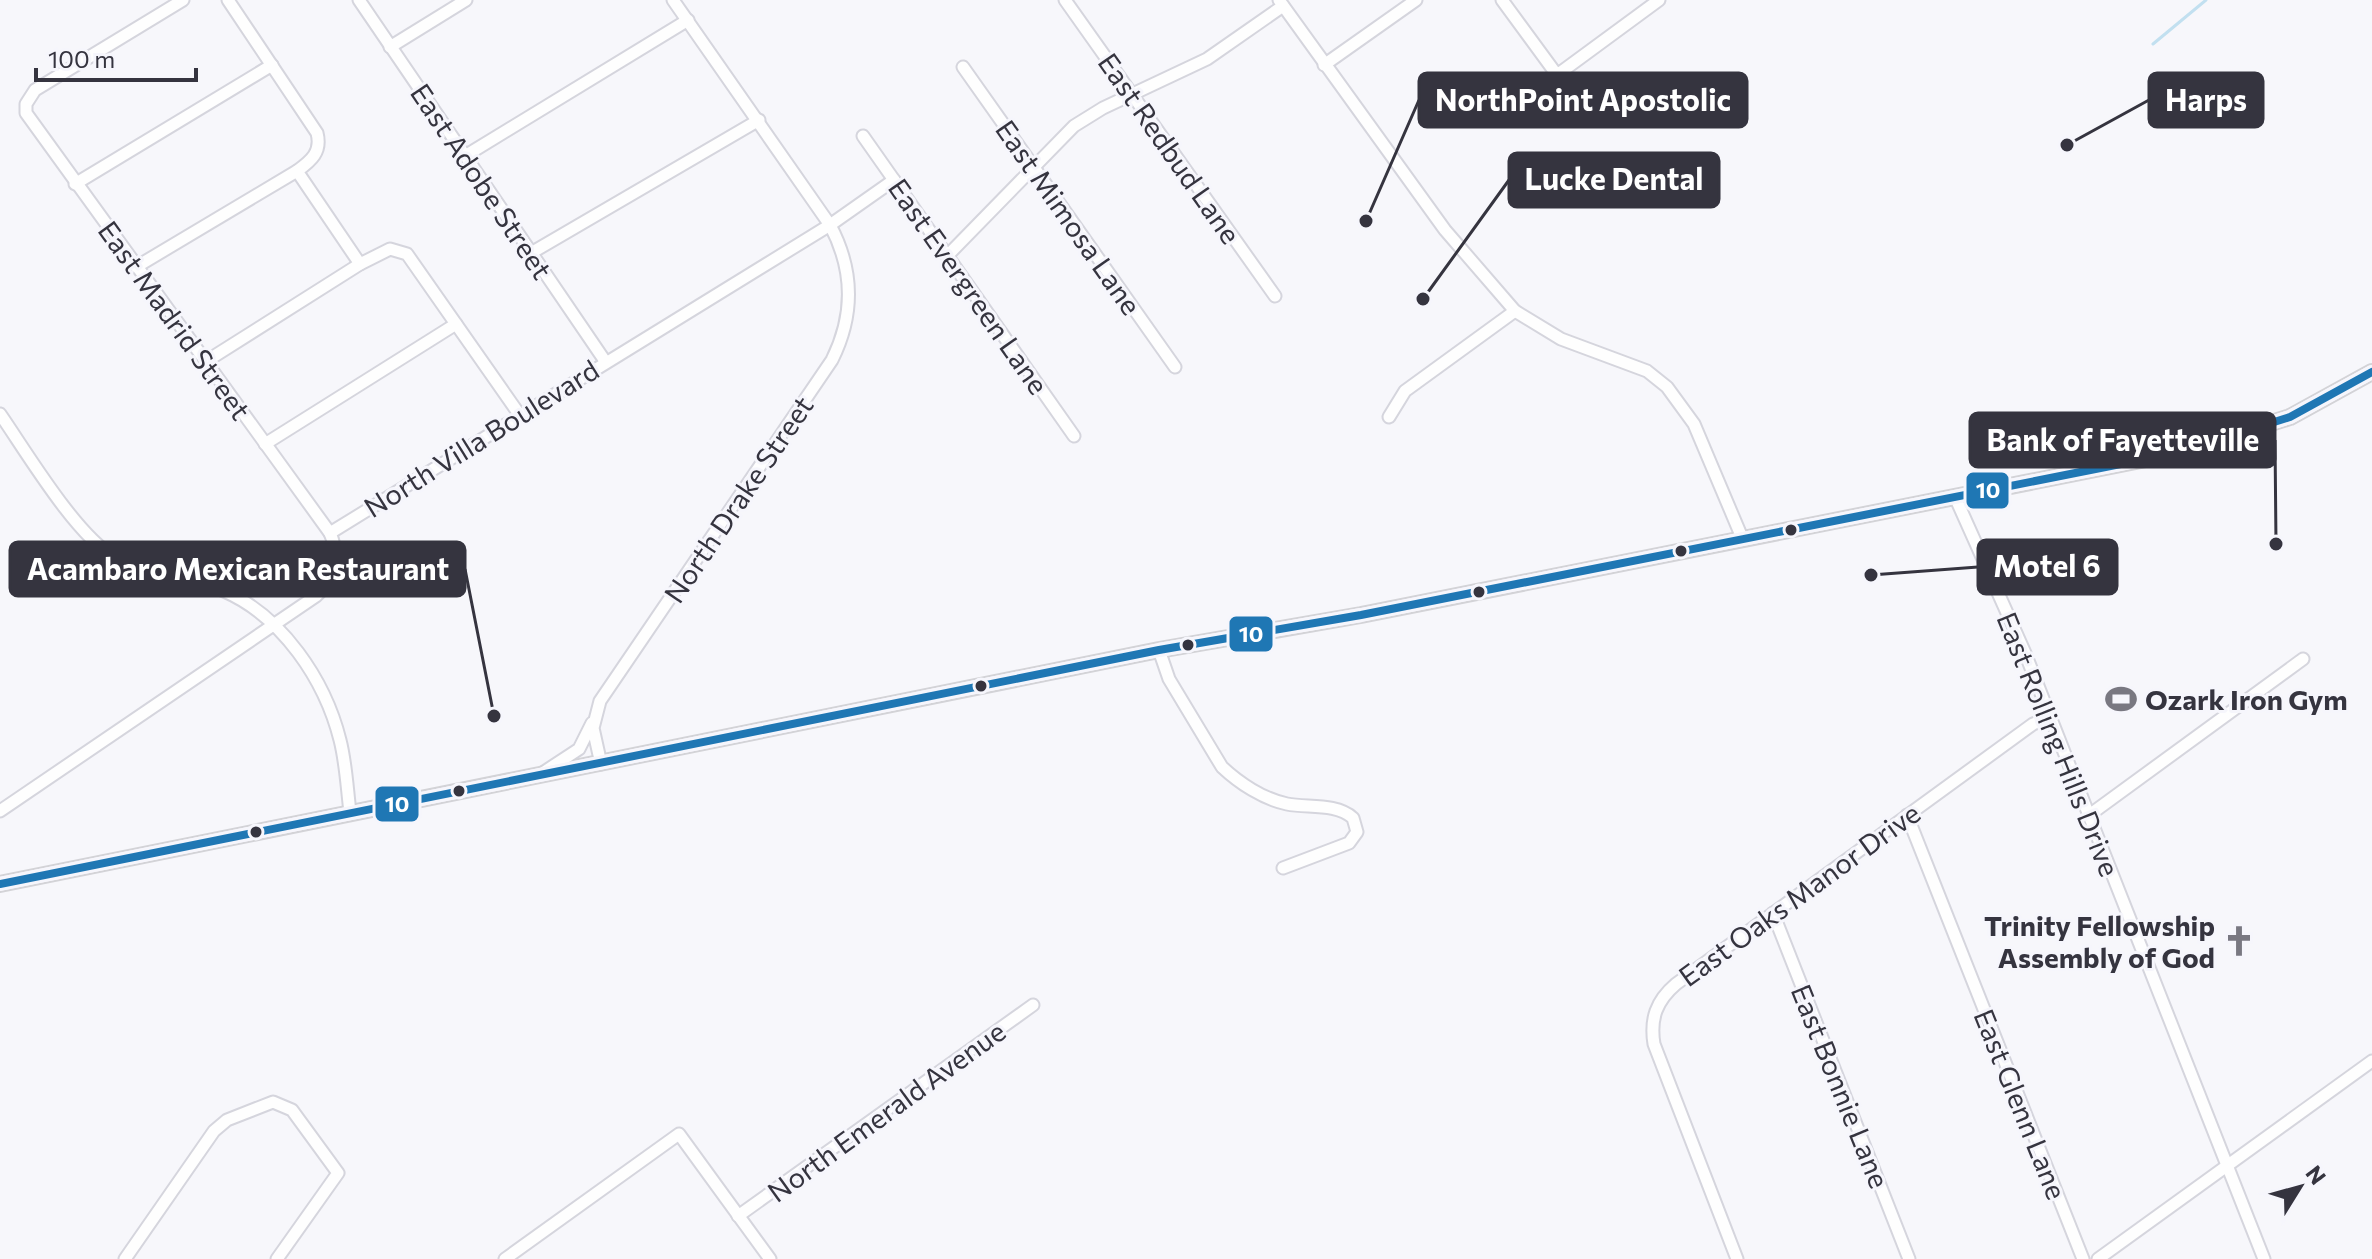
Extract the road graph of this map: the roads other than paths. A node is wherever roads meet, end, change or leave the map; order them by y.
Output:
1 (183, 0) edge
2 (228, 0) edge
3 (359, 0) edge
4 (466, 0) edge
5 (673, 0) edge
6 (1065, 0) edge
7 (1416, 0) edge
8 (1502, 0) edge
9 (1659, 0) edge
10 (1281, 3) edge
11 (688, 20) junction
12 (390, 47) junction
13 (272, 65) junction
14 (1324, 65) junction
15 (963, 67) dead end
16 (1132, 95) junction
17 (759, 120) junction
18 (863, 136) dead end
19 (465, 156) junction
20 (1033, 166) junction
21 (297, 171) junction
22 (894, 180) junction
23 (75, 184) junction
24 (830, 225) junction
25 (531, 253) junction
26 (947, 256) junction
27 (360, 264) junction
28 (136, 267) junction
29 (1275, 296) dead end
30 (1515, 311) junction
31 (456, 324) junction
32 (605, 361) junction
33 (205, 362) junction
34 (1175, 367) dead end
35 (2372, 372) edge
36 (0, 414) edge
37 (519, 414) junction
38 (1389, 417) dead end
39 (1074, 436) dead end
40 (265, 444) junction
41 (1956, 499) junction
42 (330, 533) junction
43 (1743, 540) junction
44 (273, 626) junction
45 (1159, 650) junction
46 (2303, 659) dead end
47 (2050, 717) junction
48 (594, 719) junction
49 (601, 764) junction
50 (537, 776) junction
51 (0, 811) edge
52 (350, 812) junction
53 (1907, 815) junction
54 (2088, 816) junction
55 (1283, 868) dead end
56 (0, 884) edge
57 (1773, 913) junction
58 (1033, 1005) dead end
59 (2372, 1061) edge
60 (2226, 1167) junction
61 (738, 1216) junction
62 (125, 1259) edge
63 (277, 1259) edge
64 (505, 1259) edge
65 (770, 1259) edge
66 (1737, 1259) edge
67 (1909, 1259) edge
68 (2083, 1259) edge
69 (2098, 1259) edge
70 (2264, 1259) edge

1 - 23 street, East Madrid Street
2 - 13 street
3 - 12 street, East Adobe Street
4 - 12 street
5 - 11 street, North Drake Street
6 - 16 street, East Redbud Lane
7 - 14 street
8 - 9 street
10 - 14 street
10 - 16 street
11 - 17 street, North Drake Street
11 - 19 street
12 - 19 street, East Adobe Street
13 - 21 street
13 - 23 street
14 - 30 street
15 - 20 street, East Mimosa Lane
16 - 20 street
16 - 29 street, East Redbud Lane
17 - 24 street, North Drake Street
17 - 25 street
18 - 22 street, East Evergreen Lane
19 - 25 street, East Adobe Street
20 - 26 street
20 - 34 street, East Mimosa Lane
21 - 27 street
21 - 28 street
22 - 24 street, North Villa Boulevard
22 - 26 street, East Evergreen Lane
23 - 28 street, East Madrid Street
24 - 32 street, North Villa Boulevard
24 - 48 street, North Drake Street
25 - 32 street, East Adobe Street
26 - 39 street, East Evergreen Lane
27 - 31 street
27 - 33 street
28 - 33 street, East Madrid Street
30 - 38 street
30 - 43 street
31 - 37 street
31 - 40 street
32 - 37 street, North Villa Boulevard
33 - 40 street, East Madrid Street
35 - 41 main road
36 - 44 street
37 - 42 street, North Villa Boulevard
40 - 42 street, East Madrid Street
41 - 43 main road
41 - 47 street, East Rolling Hills Drive
42 - 44 street
43 - 45 main road
44 - 51 street
44 - 52 street
45 - 49 main road
45 - 55 street
46 - 54 street
47 - 53 street, East Oaks Manor Drive
47 - 54 street, East Rolling Hills Drive
48 - 49 street
48 - 50 street, North Drake Street
49 - 50 main road
50 - 52 main road
52 - 56 main road
53 - 57 street, East Oaks Manor Drive
53 - 68 street, East Glenn Lane
54 - 60 street, East Rolling Hills Drive
57 - 66 street, East Oaks Manor Drive
57 - 67 street, East Bonnie Lane
58 - 61 street, North Emerald Avenue
59 - 60 street
60 - 69 street
60 - 70 street, East Rolling Hills Drive
61 - 64 street
61 - 65 street
62 - 63 street

